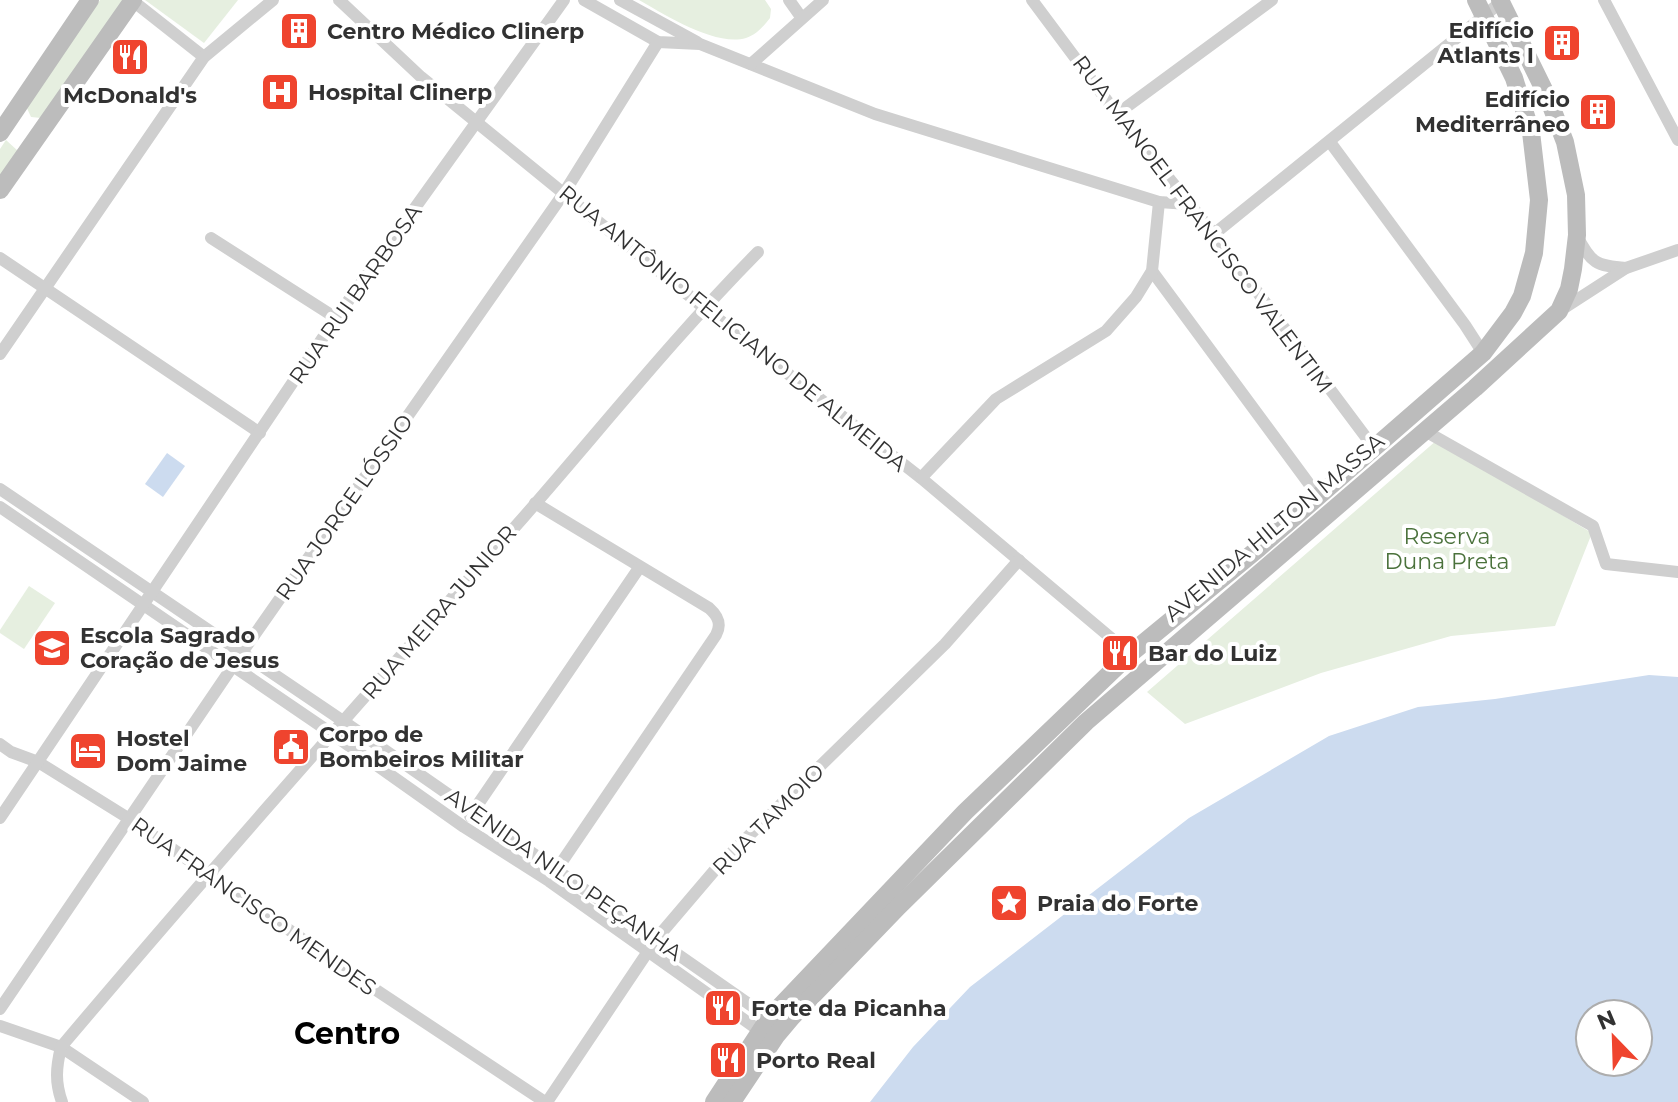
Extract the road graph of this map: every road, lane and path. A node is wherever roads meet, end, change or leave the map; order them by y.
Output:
1 (90, 0) edge
2 (133, 0) edge
3 (273, 0) edge
4 (339, 0) edge
5 (564, 0) edge
6 (584, 0) edge
7 (620, 0) edge
8 (789, 0) edge
9 (823, 0) edge
10 (1272, 0) edge
11 (1604, 0) edge
12 (1035, 1) edge
13 (1501, 1) edge
14 (1480, 7) edge
15 (801, 17) junction
16 (658, 42) junction
17 (700, 44) junction
18 (204, 57) junction
19 (751, 64) junction
20 (1117, 114) junction
21 (477, 122) junction
22 (5, 126) edge
23 (37, 136) junction
24 (1678, 140) edge
25 (1330, 142) junction
26 (0, 190) edge
27 (564, 193) junction
28 (1159, 202) junction
29 (1188, 204) junction
30 (1214, 234) junction
31 (1577, 235) junction
32 (211, 238) dead end
33 (1678, 250) edge
34 (758, 252) dead end
35 (0, 258) edge
36 (1626, 268) junction
37 (1152, 271) junction
38 (44, 288) junction
39 (703, 307) junction
40 (1559, 311) junction
41 (1513, 313) junction
42 (336, 318) junction
43 (1537, 331) junction
44 (1483, 353) junction
45 (0, 354) edge
46 (1425, 431) junction
47 (260, 433) junction
48 (1374, 448) junction
49 (921, 478) junction
50 (0, 489) edge
51 (1318, 496) junction
52 (535, 503) junction
53 (0, 507) edge
54 (1019, 560) junction
55 (639, 568) junction
56 (1678, 572) edge
57 (151, 593) junction
58 (143, 605) junction
59 (241, 654) junction
60 (1130, 654) junction
61 (233, 667) junction
62 (343, 721) junction
63 (331, 733) junction
64 (5, 748) edge
65 (0, 762) edge
66 (38, 762) junction
67 (1008, 784) junction
68 (472, 812) junction
69 (0, 818) edge
70 (128, 818) junction
71 (464, 827) junction
72 (208, 873) junction
73 (552, 876) junction
74 (657, 938) junction
75 (647, 952) junction
76 (0, 1009) edge
77 (764, 1025) junction
78 (0, 1026) edge
79 (61, 1047) junction
80 (62, 1102) edge
81 (143, 1102) edge
82 (546, 1102) edge
83 (714, 1102) edge
84 (732, 1102) edge

1 - 22 main road
2 - 18 street
2 - 23 main road
3 - 18 street
4 - 21 street, RUA ANTÔNIO FELICIANO DE ALMEIDA
5 - 21 street, RUA RUI BARBOSA
6 - 16 street
7 - 17 street
8 - 15 street
9 - 15 street
10 - 20 street
11 - 24 street
12 - 20 street, RUA MANOEL FRANCISCO VALENTIM
13 - 14 street
13 - 31 main road, AVENIDA HILTON MASSA
14 - 25 street
14 - 41 main road, AVENIDA HILTON MASSA
15 - 19 street
16 - 17 street
16 - 27 street, RUA JORGE LÓSSIO
17 - 19 street
18 - 38 street
19 - 28 street
20 - 29 street, RUA MANOEL FRANCISCO VALENTIM
21 - 27 street, RUA ANTÔNIO FELICIANO DE ALMEIDA
21 - 42 street, RUA RUI BARBOSA
22 - 23 main road
23 - 26 main road
25 - 30 street
25 - 44 street
27 - 39 street, RUA ANTÔNIO FELICIANO DE ALMEIDA
27 - 59 street, RUA JORGE LÓSSIO
28 - 29 street
28 - 37 street
29 - 30 street, RUA MANOEL FRANCISCO VALENTIM
30 - 48 street, RUA MANOEL FRANCISCO VALENTIM
31 - 36 street
31 - 40 main road, AVENIDA HILTON MASSA
32 - 42 street
33 - 36 street
34 - 39 street, RUA MEIRA JUNIOR
35 - 38 street
36 - 40 street
37 - 49 street
37 - 51 street
38 - 45 street
38 - 47 street
39 - 49 street, RUA ANTÔNIO FELICIANO DE ALMEIDA
39 - 52 street, RUA MEIRA JUNIOR
40 - 43 main road, AVENIDA HILTON MASSA
41 - 43 main road
41 - 44 main road, AVENIDA HILTON MASSA
42 - 47 street, RUA RUI BARBOSA
43 - 46 main road, AVENIDA HILTON MASSA
44 - 48 main road, AVENIDA HILTON MASSA
46 - 56 street
46 - 67 main road, AVENIDA HILTON MASSA
47 - 57 street, RUA RUI BARBOSA
48 - 51 main road, AVENIDA HILTON MASSA
49 - 54 street, RUA ANTÔNIO FELICIANO DE ALMEIDA
50 - 57 street, AVENIDA NILO PEÇANHA
51 - 60 main road, AVENIDA HILTON MASSA
52 - 55 street
52 - 62 street, RUA MEIRA JUNIOR
53 - 58 street, AVENIDA NILO PEÇANHA
54 - 60 street, RUA ANTÔNIO FELICIANO DE ALMEIDA
54 - 74 street, RUA TAMOIO
55 - 68 street
55 - 73 street
57 - 58 street, RUA RUI BARBOSA
57 - 59 street, AVENIDA NILO PEÇANHA
58 - 61 street, AVENIDA NILO PEÇANHA
58 - 66 street
59 - 61 street, RUA JORGE LÓSSIO
59 - 62 street, AVENIDA NILO PEÇANHA
60 - 67 main road, AVENIDA HILTON MASSA
61 - 63 street, AVENIDA NILO PEÇANHA
61 - 70 street, RUA JORGE LÓSSIO
62 - 63 street, RUA MEIRA JUNIOR
62 - 68 street, AVENIDA NILO PEÇANHA
63 - 71 street, AVENIDA NILO PEÇANHA
63 - 72 street, RUA MEIRA JUNIOR
64 - 65 street
64 - 66 street, RUA FRANCISCO MENDES
66 - 69 street
66 - 70 street, RUA FRANCISCO MENDES
67 - 77 main road, AVENIDA HILTON MASSA
67 - 84 main road, AVENIDA HILTON MASSA
68 - 71 street
68 - 73 street, AVENIDA NILO PEÇANHA
70 - 72 street, RUA FRANCISCO MENDES
70 - 76 street, RUA JORGE LÓSSIO
71 - 73 street, AVENIDA NILO PEÇANHA
72 - 79 street, RUA MEIRA JUNIOR
72 - 82 street, RUA FRANCISCO MENDES
73 - 74 street, AVENIDA NILO PEÇANHA
73 - 75 street, AVENIDA NILO PEÇANHA
74 - 75 street, RUA TAMOIO
74 - 77 street, AVENIDA NILO PEÇANHA
75 - 77 street, AVENIDA NILO PEÇANHA
75 - 82 street, RUA TAMOIO
77 - 83 main road, AVENIDA HILTON MASSA
78 - 79 street
79 - 80 street
79 - 81 street

